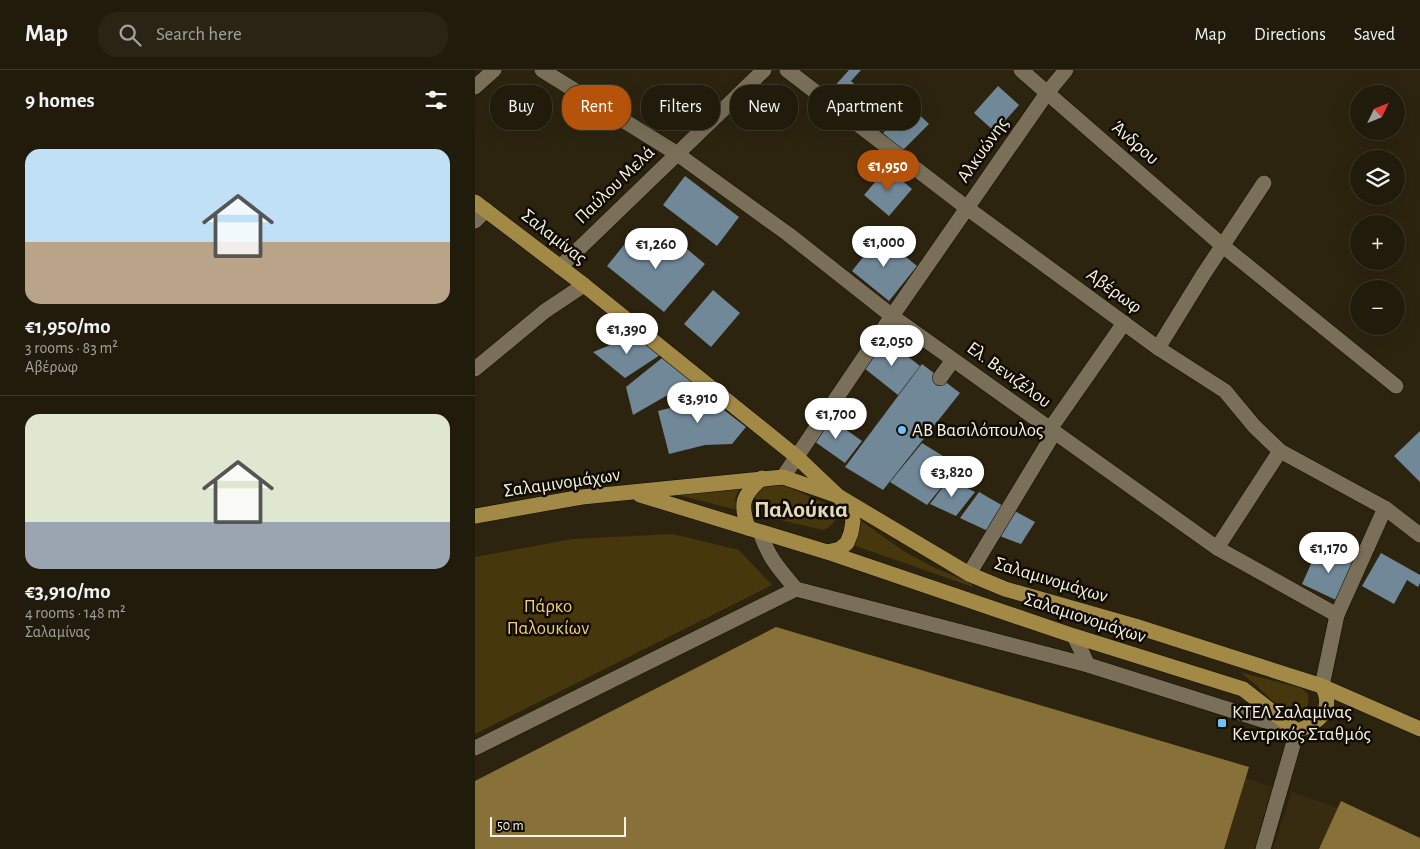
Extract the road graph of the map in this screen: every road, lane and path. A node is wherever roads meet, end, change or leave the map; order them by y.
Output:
1 (495, 70) edge
2 (542, 70) edge
3 (764, 70) edge
4 (787, 70) edge
5 (1021, 70) edge
6 (1066, 70) edge
7 (475, 87) edge
8 (1047, 93) junction
9 (676, 153) junction
10 (1264, 182) dead end
11 (481, 206) edge
12 (967, 208) junction
13 (475, 221) edge
14 (1223, 246) junction
15 (560, 267) junction
16 (584, 285) junction
17 (891, 316) junction
18 (1124, 323) junction
19 (1158, 348) junction
20 (953, 360) junction
21 (475, 369) edge
22 (940, 378) dead end
23 (1396, 386) dead end
24 (1052, 431) junction
25 (1280, 451) junction
26 (797, 456) junction
27 (783, 477) junction
28 (762, 478) junction
29 (634, 493) junction
30 (839, 496) junction
31 (1385, 508) junction
32 (475, 516) edge
33 (754, 530) junction
34 (1420, 535) edge
35 (1217, 548) junction
36 (827, 552) junction
37 (969, 574) junction
38 (796, 589) junction
39 (1337, 615) junction
40 (1074, 636) junction
41 (1089, 665) junction
42 (1323, 686) junction
43 (1420, 729) edge
44 (1297, 731) junction
45 (475, 748) edge
46 (1263, 849) edge

1 - 7 street
2 - 9 street, Ελ. Βενιζέλου
3 - 9 street, Παύλου Μελά
4 - 12 street, Αβέρωφ
5 - 8 street, Άνδρου
6 - 8 street, Αλκυώνης
8 - 12 street, Αλκυώνης
8 - 14 street, Άνδρου
9 - 15 street, Παύλου Μελά
9 - 17 street, Ελ. Βενιζέλου
10 - 14 street
11 - 13 street
11 - 15 main road, Σαλαμίνας
12 - 17 street, Αλκυώνης
12 - 18 street, Αβέρωφ
14 - 19 street
14 - 23 street, Άνδρου
15 - 16 main road, Σαλαμίνας
16 - 21 street
16 - 26 main road, Σαλαμίνας
17 - 20 street, Ελ. Βενιζέλου
17 - 26 street, Αλκυώνης
18 - 19 street, Αβέρωφ
18 - 24 street
19 - 25 street, Αβέρωφ
20 - 22 street
20 - 24 street, Ελ. Βενιζέλου
24 - 35 street, Ελ. Βενιζέλου
24 - 37 street
25 - 31 street, Αβέρωφ
25 - 35 street
26 - 27 street, Αλκυώνης
26 - 30 main road, Σαλαμίνας
27 - 28 main road
27 - 30 main road, Σαλαμινομάχων
28 - 29 main road
28 - 33 main road
29 - 32 main road, Σαλαμινομάχων
29 - 33 main road, Σαλαμινομάχων
30 - 36 main road
30 - 37 main road, Σαλαμινομάχων
31 - 34 street, Αβέρωφ
31 - 39 street
33 - 36 main road, Σαλαμινομάχων
33 - 38 street
35 - 39 street, Ελ. Βενιζέλου
36 - 40 main road, Σαλαμιονομάχων
37 - 42 main road, Σαλαμινομάχων
38 - 41 street
38 - 45 street
39 - 42 street
40 - 41 street
40 - 44 main road, Σαλαμιονομάχων
41 - 44 street
42 - 43 main road, Σαλαμινομάχων
42 - 44 main road
44 - 46 street

